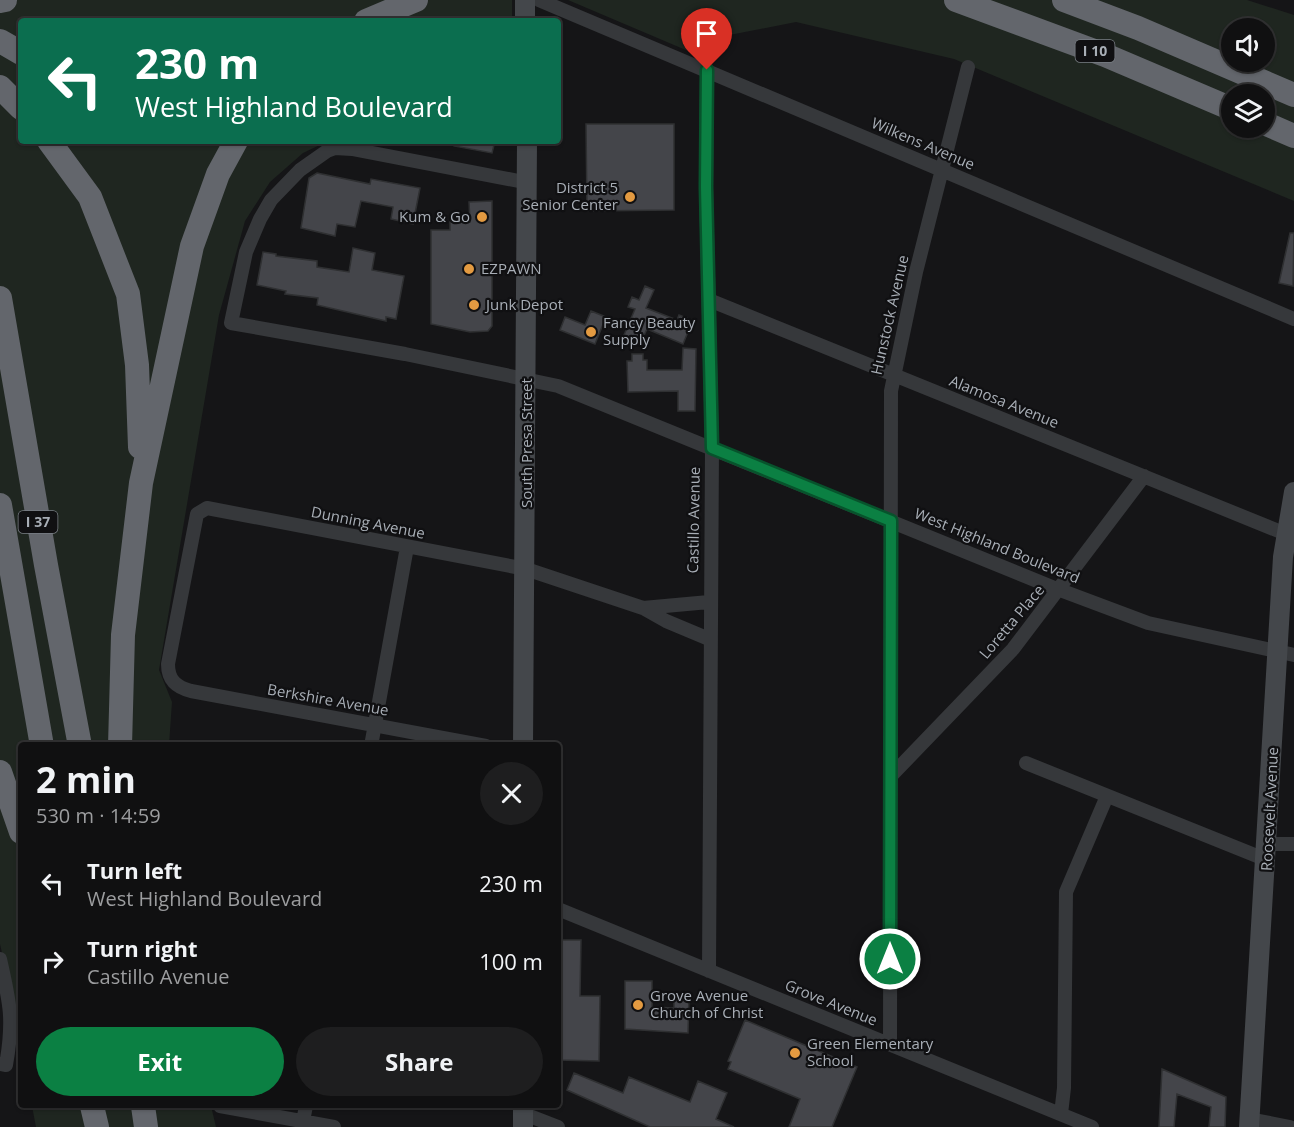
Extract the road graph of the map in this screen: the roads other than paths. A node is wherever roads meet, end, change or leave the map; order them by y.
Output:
1 (5, 0) edge
2 (416, 0) edge
3 (525, 0) edge
4 (539, 0) edge
5 (956, 0) edge
6 (1064, 0) edge
7 (0, 2) edge
8 (373, 18) edge
9 (525, 18) edge
10 (0, 41) edge
11 (18, 51) edge
12 (968, 67) dead end
13 (707, 70) junction
14 (0, 87) edge
15 (1294, 95) edge
16 (1221, 104) edge
17 (18, 105) edge
18 (1275, 128) edge
19 (1294, 136) edge
20 (51, 144) edge
21 (235, 144) edge
22 (527, 144) edge
23 (942, 170) junction
24 (529, 183) junction
25 (0, 298) edge
26 (709, 300) junction
27 (1294, 319) edge
28 (893, 375) junction
29 (527, 377) junction
30 (712, 448) junction
31 (1144, 476) junction
32 (141, 483) junction
33 (1294, 492) edge
34 (0, 506) edge
35 (891, 521) junction
36 (1286, 534) junction
37 (407, 548) junction
38 (526, 569) junction
39 (1061, 590) junction
40 (709, 602) junction
41 (643, 608) junction
42 (709, 639) junction
43 (1286, 653) edge
44 (170, 676) joint
45 (375, 725) junction
46 (41, 742) edge
47 (79, 742) edge
48 (120, 742) edge
49 (372, 742) edge
50 (465, 742) edge
51 (524, 742) edge
52 (1026, 762) dead end
53 (0, 772) edge
54 (890, 777) junction
55 (1107, 796) junction
56 (18, 823) edge
57 (1294, 844) edge
58 (1267, 852) junction
59 (561, 910) edge
60 (0, 959) edge
61 (709, 971) junction
62 (890, 1044) junction
63 (3, 1064) edge
64 (92, 1108) edge
65 (143, 1108) edge
66 (231, 1108) edge
67 (306, 1108) edge
68 (1061, 1114) junction
69 (523, 1115) edge
70 (303, 1121) junction
71 (1249, 1123) edge
72 (97, 1127) edge
73 (146, 1127) edge
74 (334, 1127) edge
75 (558, 1127) edge
76 (1092, 1127) edge
77 (1290, 1127) edge

1 - 7 highway
2 - 8 highway
3 - 9 main road
4 - 13 street, Wilkens Avenue
5 - 16 highway, I 10
6 - 15 highway, I 10
10 - 11 highway
12 - 23 street, Hunstock Avenue
13 - 23 street, Wilkens Avenue
13 - 26 street, Castillo Avenue
14 - 17 highway
18 - 19 highway
20 - 32 highway
21 - 32 highway
22 - 24 main road, South Presa Street
23 - 27 street, Wilkens Avenue
23 - 28 street, Hunstock Avenue
24 - 29 main road, South Presa Street
24 - 29 street, West Highland Boulevard
25 - 47 highway, I 37
26 - 28 street, Alamosa Avenue
26 - 30 street, Castillo Avenue
28 - 31 street, Alamosa Avenue
28 - 35 street, Hunstock Avenue
29 - 30 street, West Highland Boulevard
29 - 38 main road, South Presa Street
30 - 35 street, West Highland Boulevard
30 - 40 street, Castillo Avenue
31 - 36 street, Alamosa Avenue
31 - 39 street, Loretta Place
32 - 48 highway
33 - 36 main road, Roosevelt Avenue
34 - 46 highway, I 37
35 - 39 street, West Highland Boulevard
35 - 54 street, Hunstock Avenue
36 - 43 main road, Roosevelt Avenue
37 - 38 street, Dunning Avenue
37 - 44 street, Dunning Avenue
37 - 45 street
38 - 41 street, Dunning Avenue
38 - 51 main road, South Presa Street
39 - 43 street, West Highland Boulevard
39 - 54 street, Loretta Place
40 - 41 street
40 - 42 street, Castillo Avenue
41 - 42 street
42 - 61 street, Castillo Avenue
43 - 58 main road, Roosevelt Avenue
44 - 45 street, Berkshire Avenue
45 - 49 street
45 - 50 street, Berkshire Avenue
52 - 55 street
53 - 56 highway
54 - 62 street, Hunstock Avenue
55 - 58 street
55 - 68 street
57 - 58 street
58 - 71 main road, Roosevelt Avenue
59 - 61 street, Grove Avenue
60 - 63 street
61 - 62 street, Grove Avenue
62 - 68 street, Grove Avenue
64 - 72 highway
65 - 73 highway
66 - 70 street
67 - 70 street
68 - 76 street, Grove Avenue
69 - 75 street
70 - 74 street
71 - 77 street

